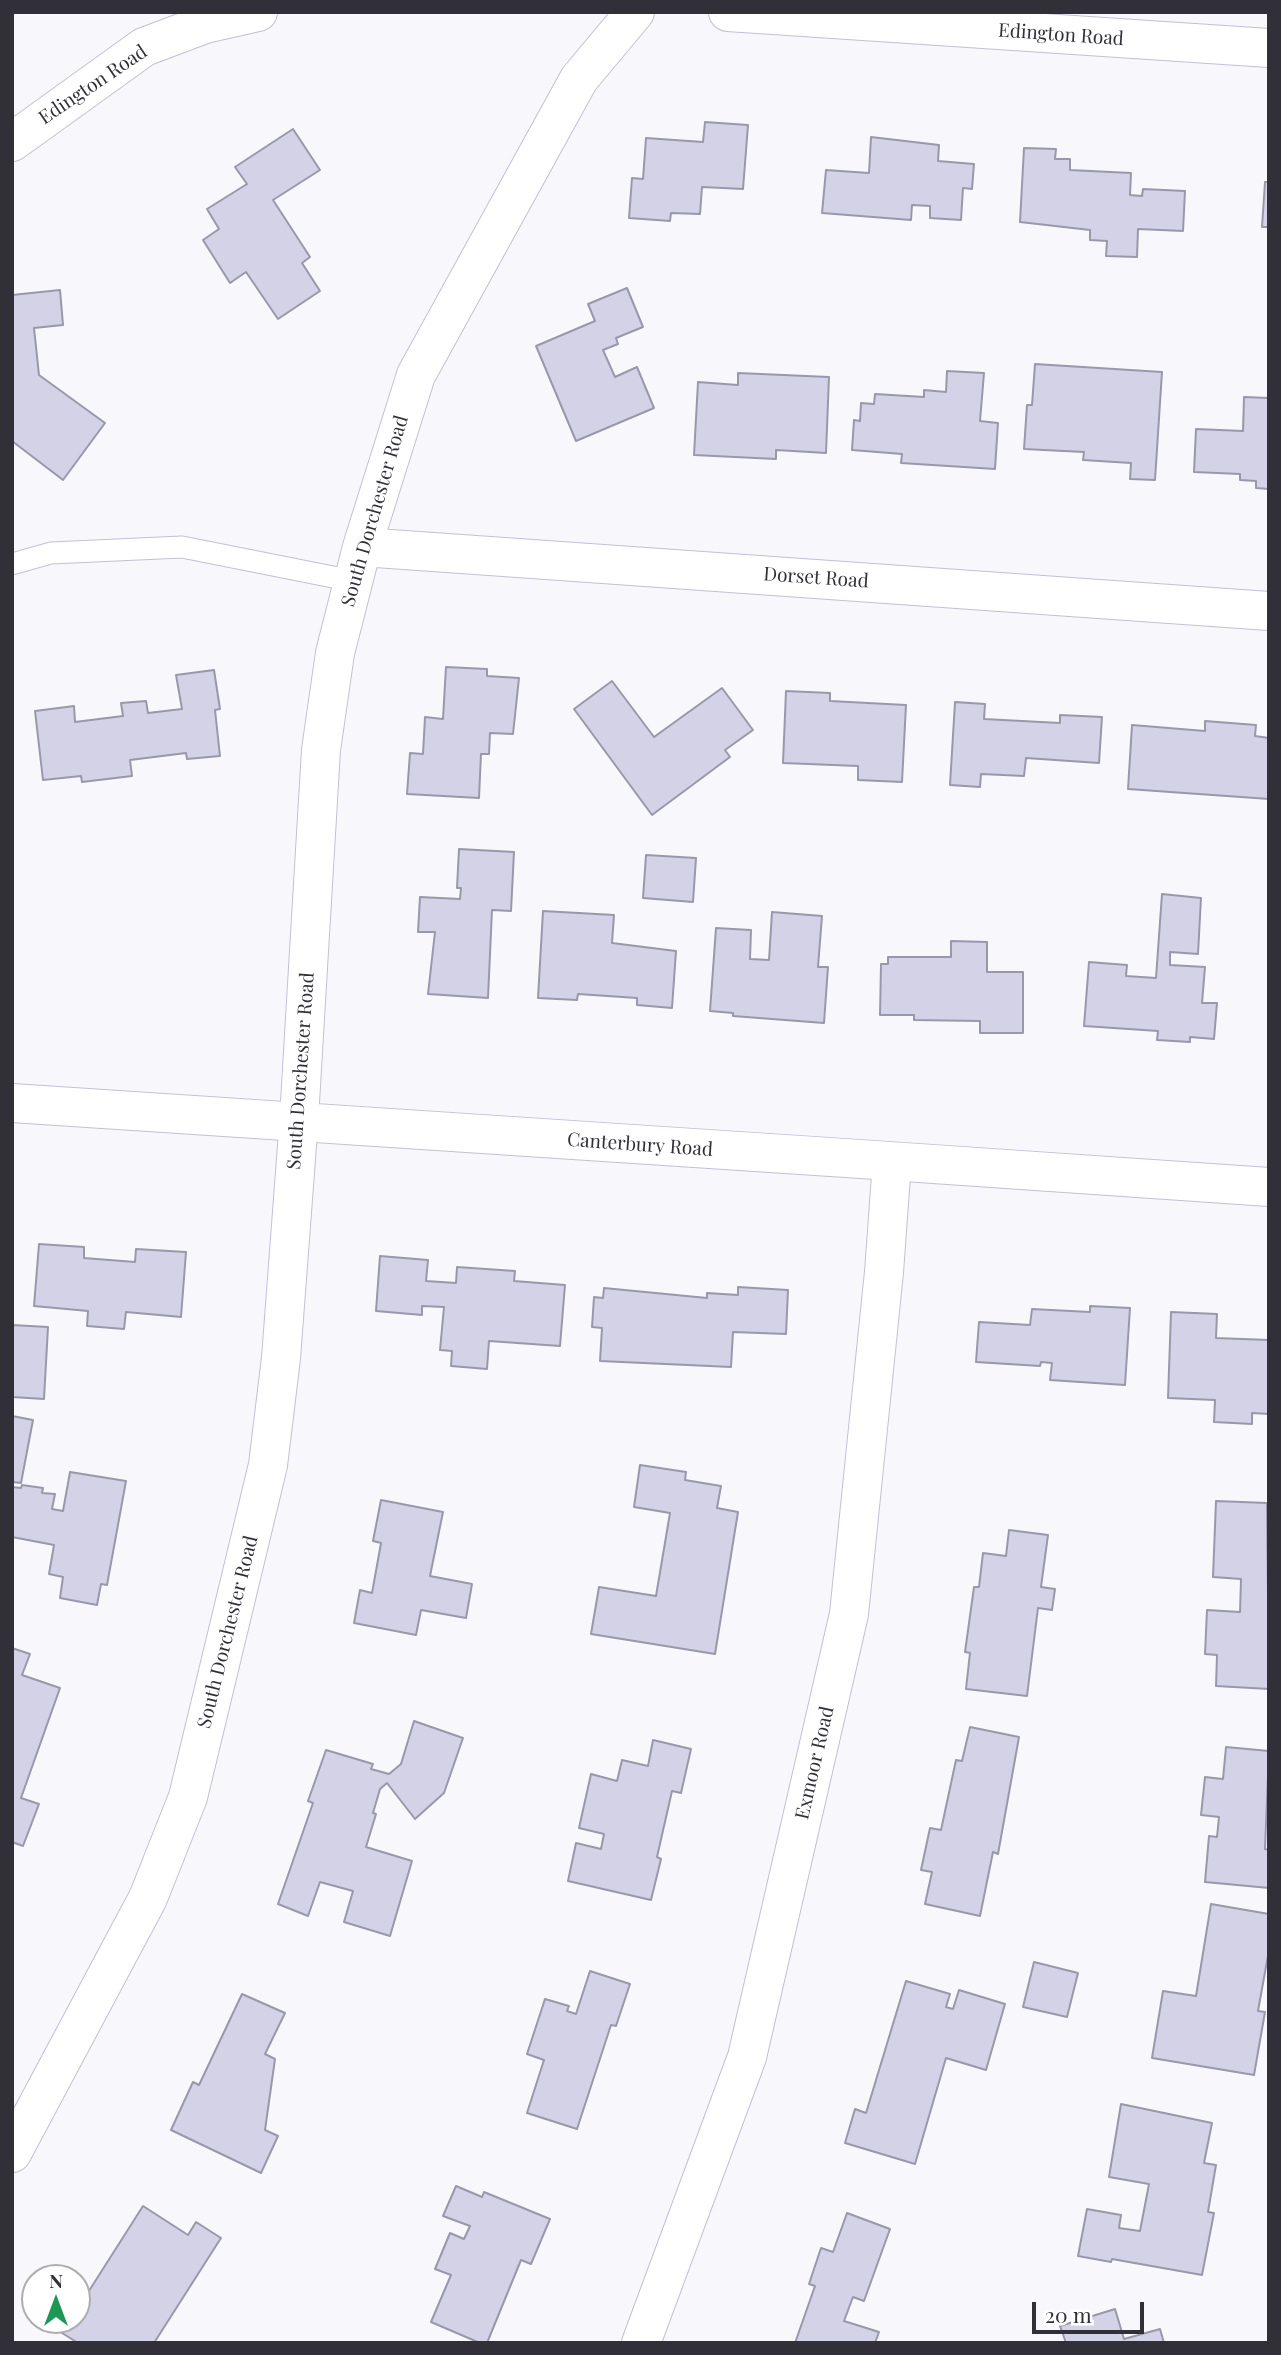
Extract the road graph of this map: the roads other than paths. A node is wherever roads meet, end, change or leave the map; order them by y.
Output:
1 (258, 12) edge
2 (635, 12) edge
3 (728, 12) edge
4 (1269, 48) edge
5 (12, 142) edge
6 (12, 564) edge
7 (358, 564) junction
8 (1269, 611) edge
9 (12, 1103) edge
10 (299, 1119) junction
11 (892, 1162) junction
12 (1269, 1187) edge
13 (12, 2153) edge
14 (641, 2343) edge

1 - 5 street, Edington Road
2 - 7 street, South Dorchester Road
3 - 4 street, Edington Road
6 - 7 lane
7 - 8 street, Dorset Road
7 - 10 street, South Dorchester Road
9 - 10 street, Canterbury Road
10 - 11 street, Canterbury Road
10 - 13 street, South Dorchester Road
11 - 12 street, Canterbury Road
11 - 14 street, Exmoor Road

